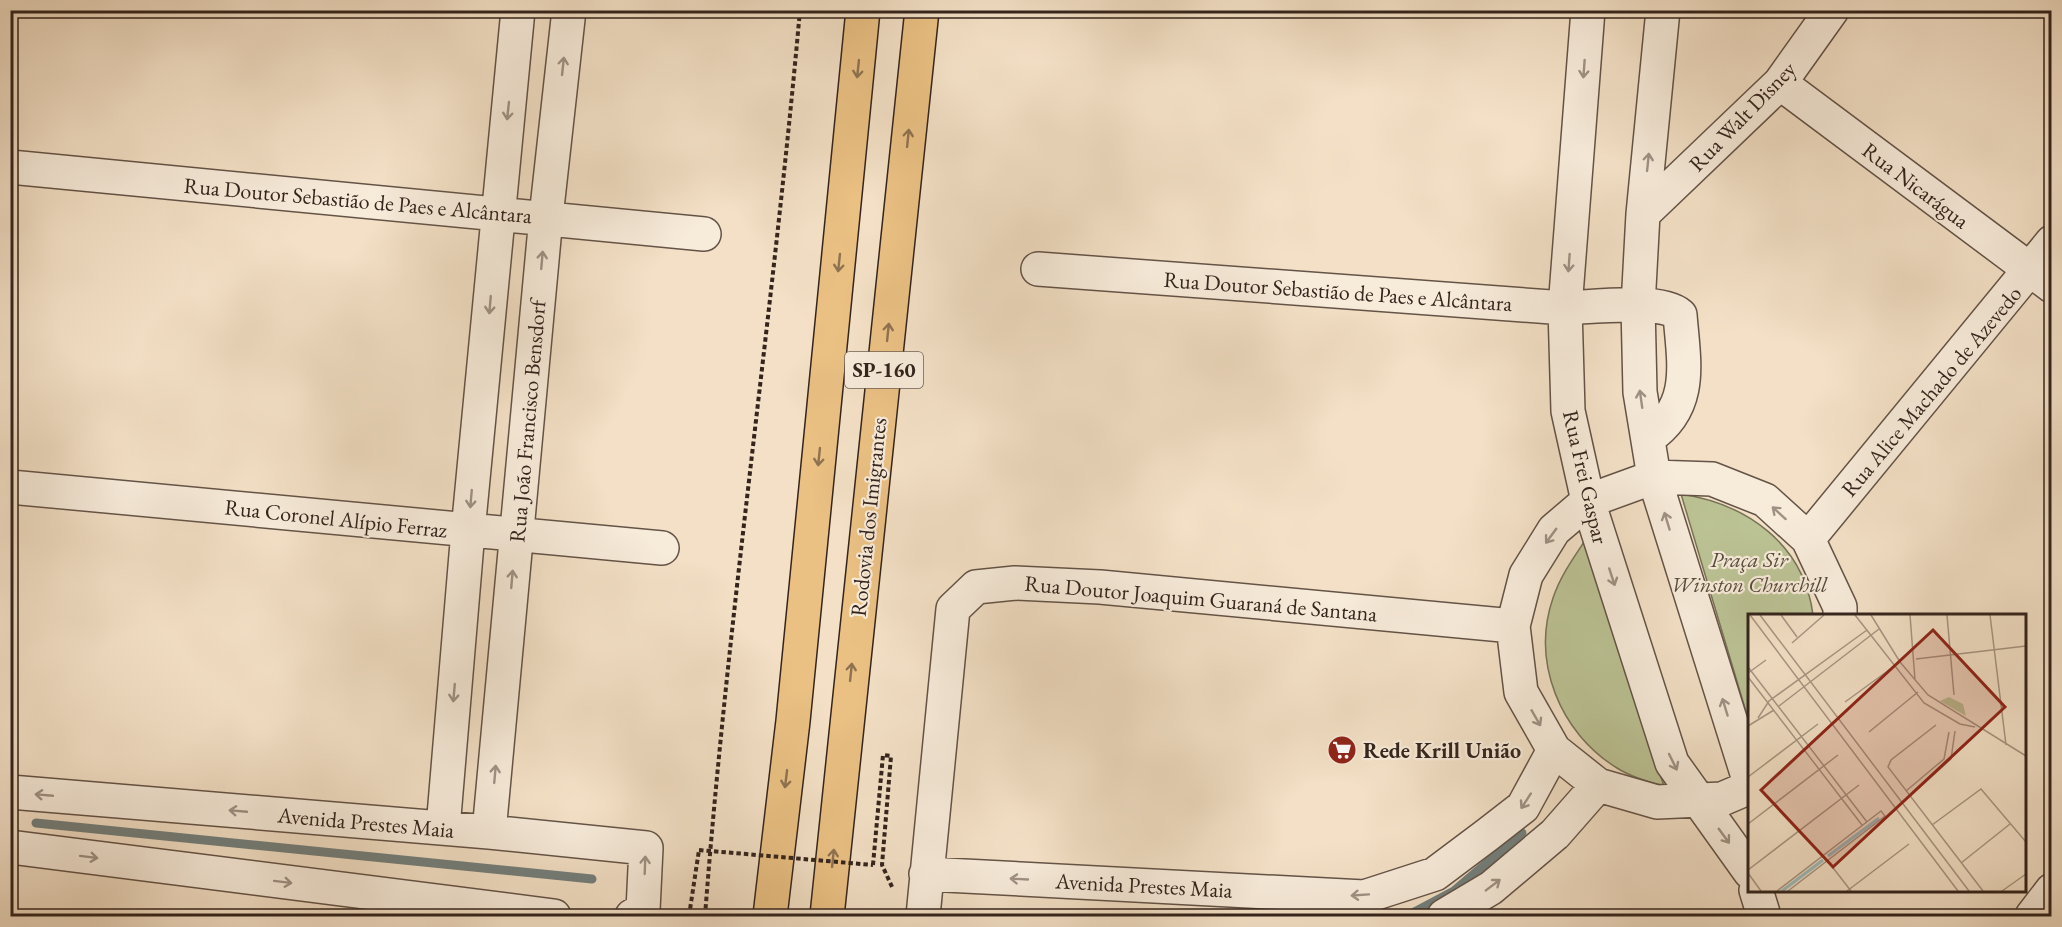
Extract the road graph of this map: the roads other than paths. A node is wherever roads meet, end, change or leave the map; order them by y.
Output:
1 (518, 10) edge
2 (569, 10) edge
3 (864, 10) edge
4 (922, 10) edge
5 (1588, 10) edge
6 (1663, 10) edge
7 (1832, 10) edge
8 (1780, 83) junction
9 (10, 167) edge
10 (498, 214) junction
11 (1643, 214) junction
12 (546, 217) junction
13 (704, 234) dead end
14 (2052, 242) edge
15 (1038, 269) dead end
16 (2041, 279) edge
17 (1638, 306) junction
18 (1565, 308) junction
19 (1648, 438) junction
20 (1654, 477) junction
21 (10, 486) edge
22 (1588, 501) junction
23 (468, 531) junction
24 (516, 534) junction
25 (1808, 539) junction
26 (662, 548) dead end
27 (1840, 614) edge
28 (1513, 626) junction
29 (1554, 750) junction
30 (1748, 779) edge
31 (1598, 785) junction
32 (1748, 786) edge
33 (11, 797) edge
34 (1698, 800) junction
35 (443, 828) junction
36 (489, 832) junction
37 (10, 847) edge
38 (1748, 869) edge
39 (926, 874) junction
40 (2052, 890) edge
41 (1756, 891) edge
42 (554, 916) edge
43 (632, 916) edge
44 (770, 916) edge
45 (827, 916) edge
46 (923, 916) edge
47 (1443, 916) edge
48 (1764, 916) edge
49 (2032, 916) edge

1 -> 10 street
12 -> 2 street, Rua João Francisco Bensdorf
3 -> 44 highway, SP-160
45 -> 4 highway, Rodovia dos Imigrantes / SP-160
5 -> 18 street, Rua Frei Gaspar
11 -> 6 street
7 - 8 street, Rua Walt Disney
8 - 11 street, Rua Walt Disney
8 - 16 street, Rua Nicarágua
9 - 10 street, Rua Doutor Sebastião de Paes e Alcântara
10 - 12 street, Rua Doutor Sebastião de Paes e Alcântara
10 -> 23 street
11 - 17 street
12 - 13 street, Rua Doutor Sebastião de Paes e Alcântara
24 -> 12 street, Rua João Francisco Bensdorf
14 - 16 street, Rua Alice Machado de Azevedo
15 - 18 street, Rua Doutor Sebastião de Paes e Alcântara
16 - 25 street, Rua Alice Machado de Azevedo
17 - 18 street, Rua Doutor Sebastião de Paes e Alcântara
19 -> 17 street
17 - 19 street, Rua Doutor Sebastião de Paes e Alcântara
18 - 22 street, Rua Frei Gaspar
19 - 20 street
20 - 22 street
25 -> 20 street
30 -> 20 street
21 - 23 street, Rua Coronel Alípio Ferraz
22 -> 28 street
22 -> 34 street, Rua Frei Gaspar
23 - 24 street, Rua Coronel Alípio Ferraz
23 -> 35 street
24 - 26 street, Rua Coronel Alípio Ferraz
36 -> 24 street, Rua João Francisco Bensdorf
25 - 27 street
28 -> 29 street
28 - 39 street, Rua Doutor Joaquim Guaraná de Santana
29 - 31 street
29 -> 39 street, Avenida Prestes Maia
31 - 34 street
47 -> 31 street
32 - 34 street
35 -> 33 street, Avenida Prestes Maia
34 -> 38 street, Rua Frei Gaspar
35 - 36 street, Avenida Prestes Maia
43 -> 36 street, Avenida Prestes Maia
37 -> 42 street
39 - 46 street, Rua Doutor Joaquim Guaraná de Santana
40 - 49 street
41 - 48 street

